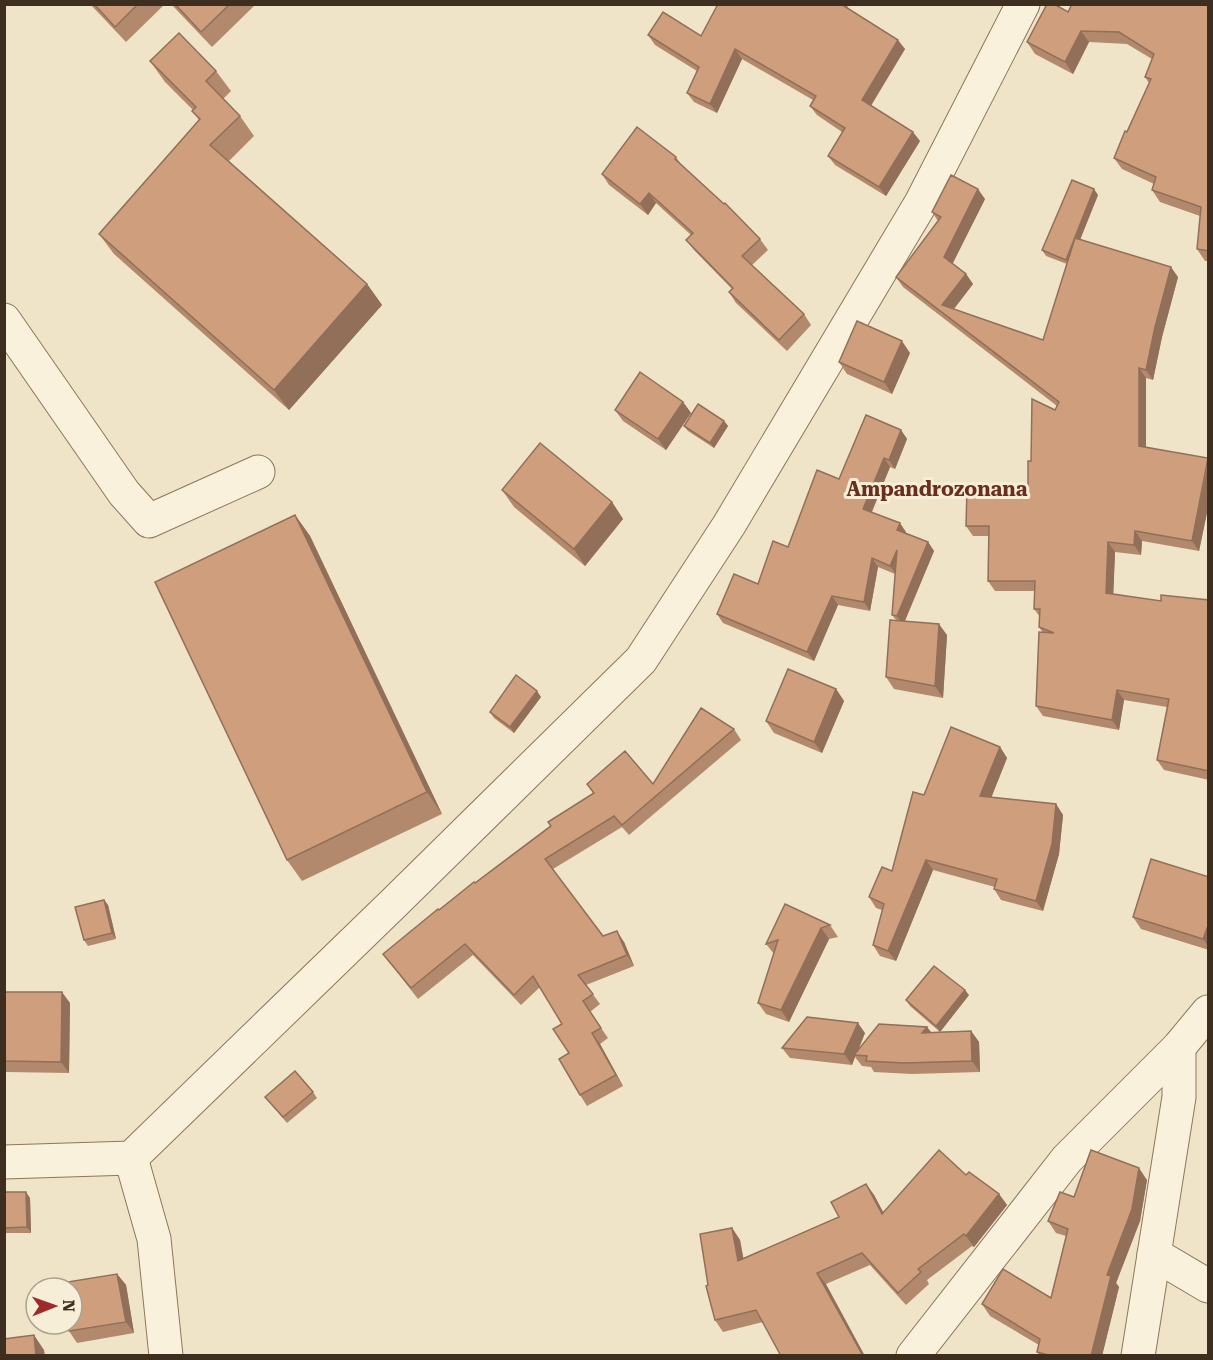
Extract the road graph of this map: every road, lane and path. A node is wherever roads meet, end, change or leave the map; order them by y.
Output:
1 (1023, 4) edge
2 (4, 321) edge
3 (258, 472) dead end
4 (1209, 1012) edge
5 (1179, 1047) junction
6 (130, 1158) junction
7 (4, 1162) edge
8 (1154, 1254) junction
9 (1209, 1286) edge
10 (166, 1356) edge
11 (913, 1356) edge
12 (1138, 1356) edge

1 - 6 street
2 - 3 street
4 - 5 street
5 - 8 street
5 - 11 street
6 - 7 street
6 - 10 street
8 - 9 street
8 - 12 street

